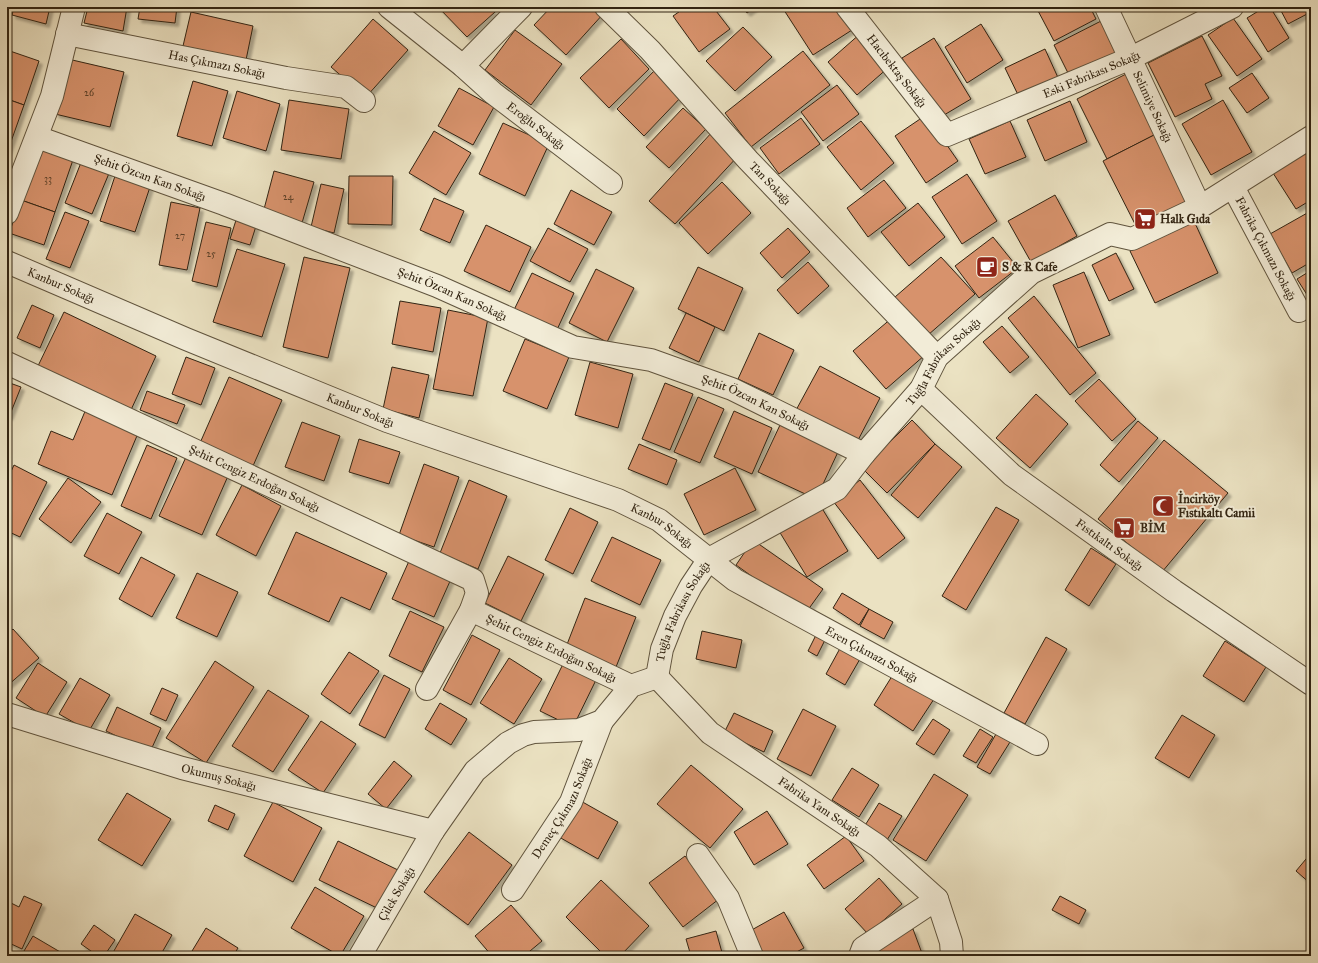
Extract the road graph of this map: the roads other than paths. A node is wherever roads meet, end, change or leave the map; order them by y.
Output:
1 (74, 7) edge
2 (389, 7) edge
3 (522, 7) edge
4 (606, 7) edge
5 (847, 7) edge
6 (1106, 7) edge
7 (1232, 7) edge
8 (67, 34) junction
9 (1131, 58) junction
10 (463, 66) junction
11 (364, 101) dead end
12 (947, 135) joint
13 (37, 137) junction
14 (1311, 137) edge
15 (610, 183) dead end
16 (1233, 187) junction
17 (1200, 207) junction
18 (7, 213) edge
19 (7, 262) edge
20 (1299, 311) dead end
21 (937, 357) junction
22 (7, 363) edge
23 (921, 389) junction
24 (864, 454) junction
25 (708, 559) junction
26 (471, 610) junction
27 (657, 677) junction
28 (1311, 684) edge
29 (632, 686) junction
30 (427, 689) dead end
31 (7, 714) edge
32 (602, 721) junction
33 (1037, 744) dead end
34 (433, 831) junction
35 (698, 855) dead end
36 (514, 890) dead end
37 (937, 899) junction
38 (360, 956) edge
39 (752, 956) edge
40 (860, 956) edge
41 (952, 956) edge

1 - 8 street
2 - 10 street, Eroğlu Sokağı
3 - 10 street
4 - 21 street, Tan Sokağı
5 - 12 street, Hacıbektaş Sokağı
6 - 9 street, Selimiye Sokağı
7 - 9 street, Eski Fabrikası Sokağı
8 - 11 street, Has Çıkmazı Sokağı
8 - 13 street
9 - 12 street, Eski Fabrikası Sokağı
9 - 17 street, Selimiye Sokağı
10 - 15 street, Eroğlu Sokağı
13 - 18 street
13 - 24 street, Şehit Özcan Kan Sokağı
14 - 16 street, Tuğla Fabrikası Sokağı
16 - 17 street, Tuğla Fabrikası Sokağı
16 - 20 street, Fabrika Çıkmazı Sokağı
17 - 21 street, Tuğla Fabrikası Sokağı
19 - 25 street, Kanbur Sokağı
21 - 23 street, Tuğla Fabrikası Sokağı
22 - 26 street, Şehit Cengiz Erdoğan Sokağı
23 - 24 street, Tuğla Fabrikası Sokağı
23 - 28 street, Fıstıkaltı Sokağı
24 - 25 street, Tuğla Fabrikası Sokağı
25 - 27 street, Tuğla Fabrikası Sokağı
25 - 33 street, Eren Çıkmazı Sokağı
26 - 29 street, Şehit Cengiz Erdoğan Sokağı
26 - 30 street, Şehit Cengiz Erdoğan Sokağı
27 - 29 street
27 - 37 street, Fabrika Yanı Sokağı
29 - 32 street
31 - 34 street, Okumuş Sokağı
32 - 34 street, Çilek Sokağı
32 - 36 street, Demeç Çıkmazı Sokağı
34 - 38 street, Çilek Sokağı
35 - 39 street
37 - 40 street
37 - 41 street

